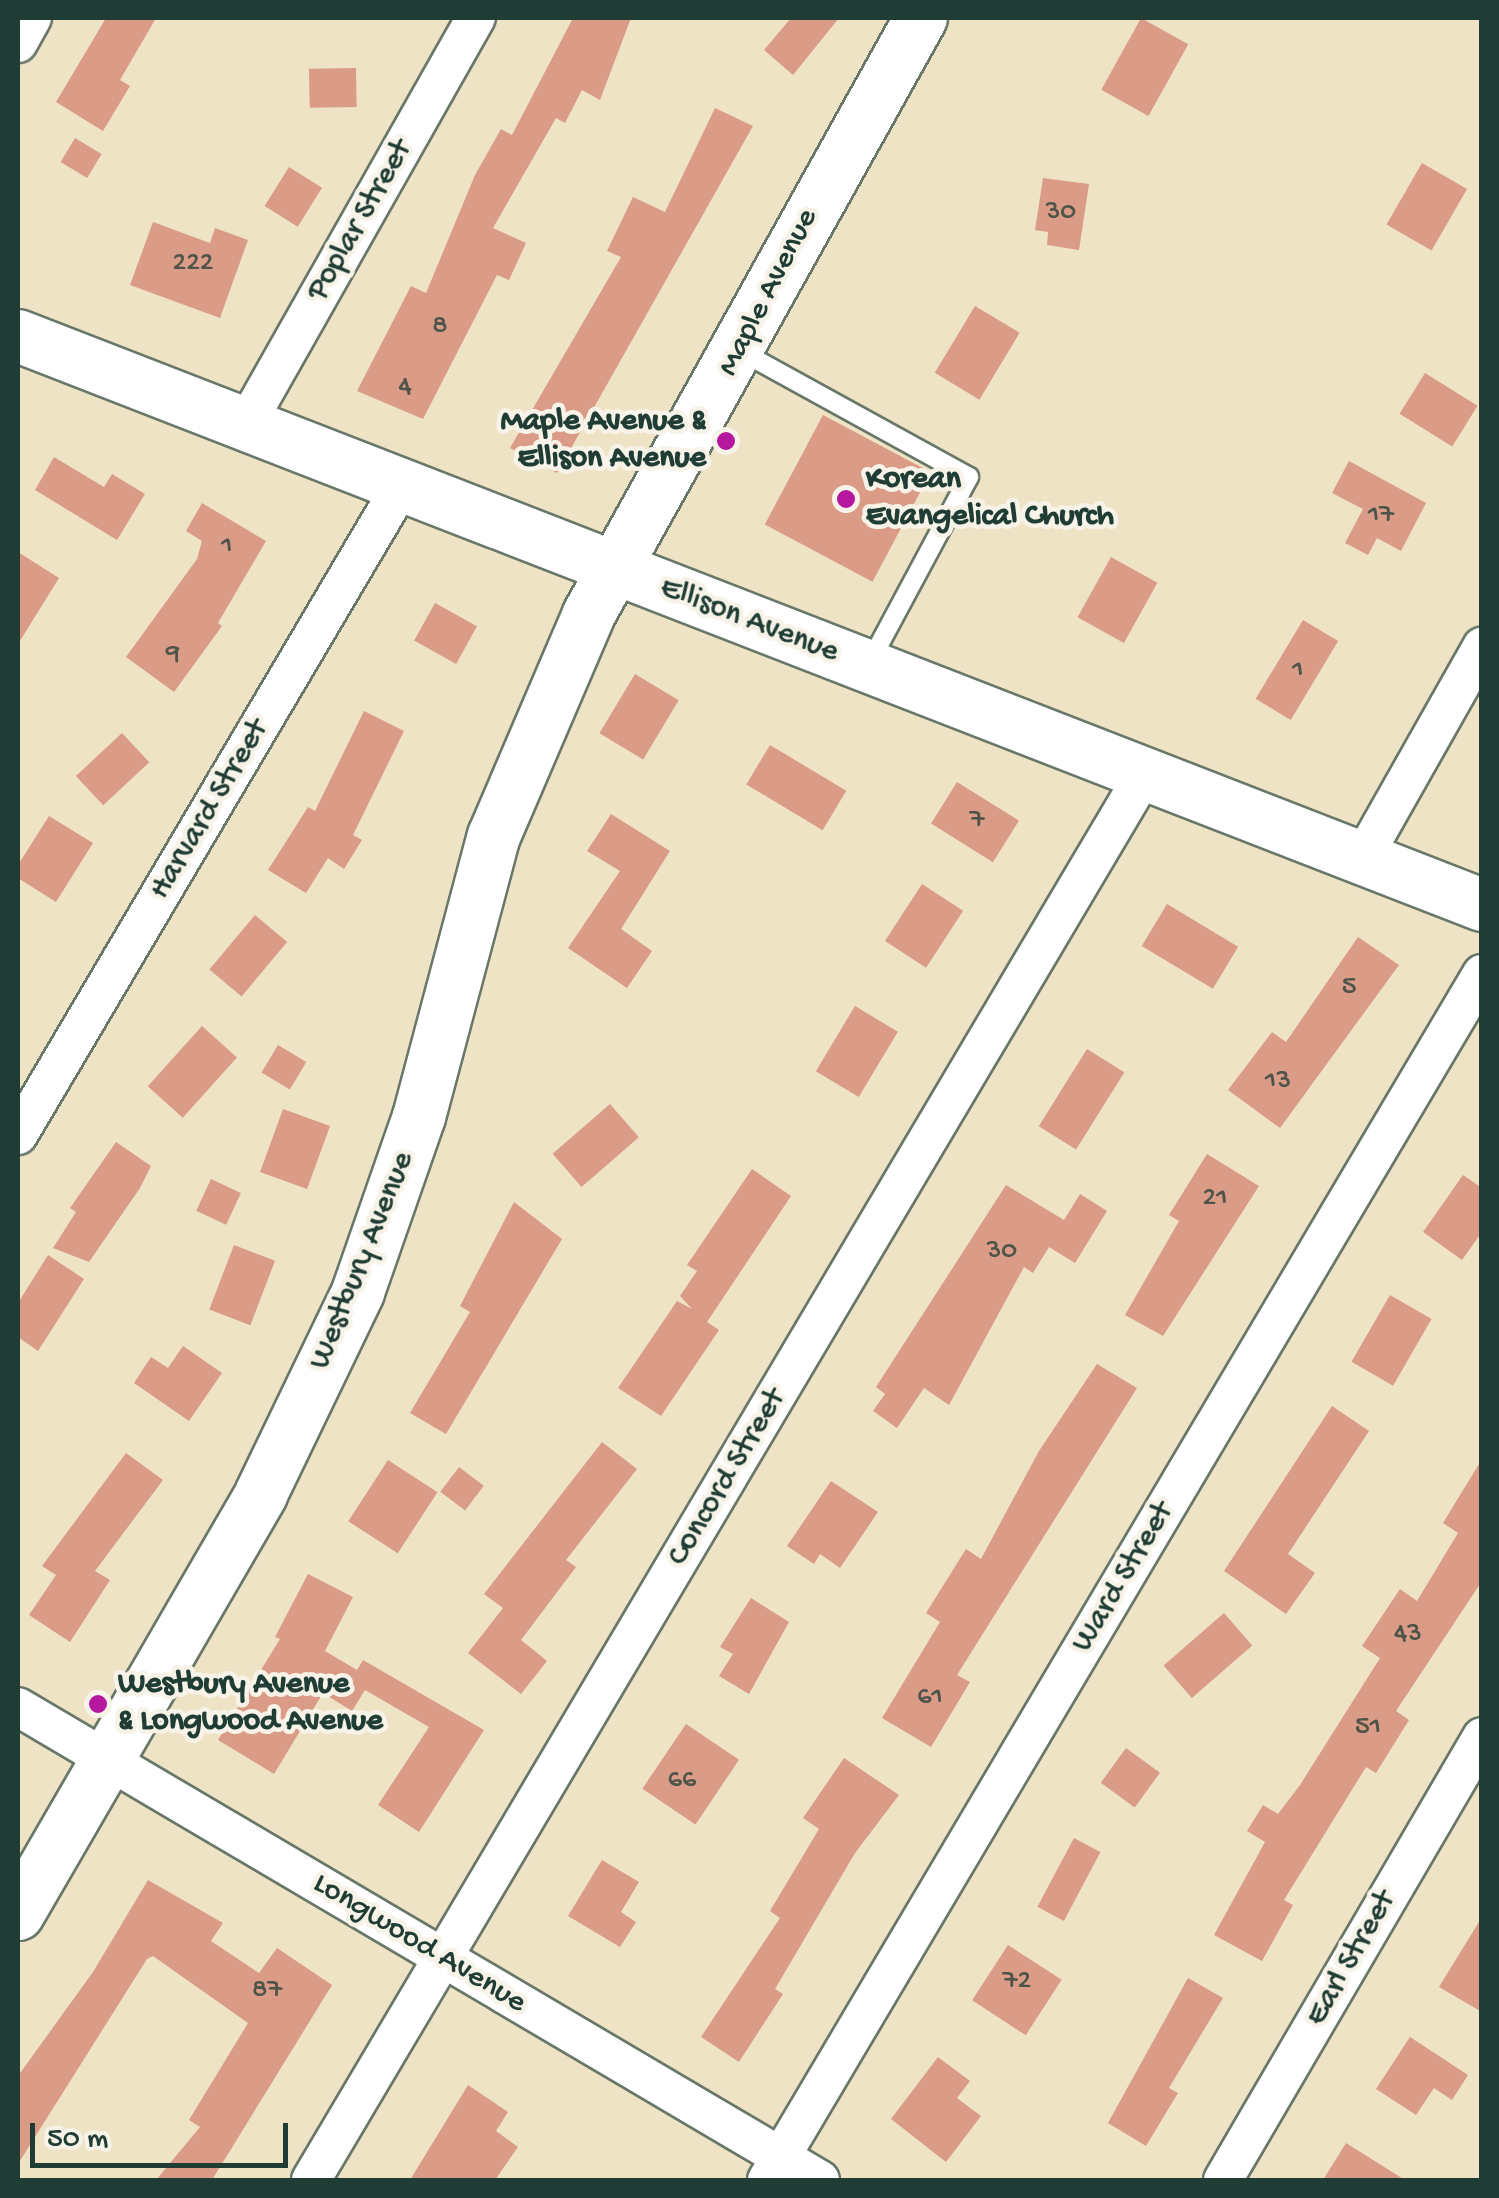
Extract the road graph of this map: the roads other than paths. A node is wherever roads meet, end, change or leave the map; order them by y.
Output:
1 (32, 18) edge
2 (476, 18) edge
3 (921, 18) edge
4 (18, 43) edge
5 (22, 347) edge
6 (740, 351) junction
7 (246, 424) junction
8 (402, 485) junction
9 (619, 570) junction
10 (1482, 646) edge
11 (868, 667) junction
12 (1144, 775) junction
13 (1362, 859) junction
14 (1482, 905) edge
15 (1482, 974) edge
16 (18, 1135) edge
17 (18, 1706) edge
18 (1482, 1737) edge
19 (104, 1758) junction
20 (18, 1914) edge
21 (443, 1958) junction
22 (774, 2169) edge
23 (311, 2180) edge
24 (820, 2180) edge
25 (1222, 2180) edge

1 - 4 street
2 - 7 street, Poplar Street
3 - 6 main road, Maple Avenue
5 - 7 main road, Ellison Avenue
6 - 9 main road, Maple Avenue
6 - 11 lane
7 - 8 main road, Ellison Avenue
8 - 9 main road, Ellison Avenue
8 - 16 street, Harvard Street
9 - 11 main road, Ellison Avenue
9 - 19 main road, Westbury Avenue
10 - 13 street
11 - 12 main road, Ellison Avenue
12 - 13 main road, Ellison Avenue
12 - 21 street, Concord Street
13 - 14 main road, Ellison Avenue
15 - 22 street, Ward Street
17 - 19 street, Longwood Avenue
18 - 25 street, Earl Street
19 - 20 main road, Westbury Avenue
19 - 21 street, Longwood Avenue
21 - 22 street, Longwood Avenue
21 - 23 street, Concord Street
22 - 24 street, Longwood Avenue

